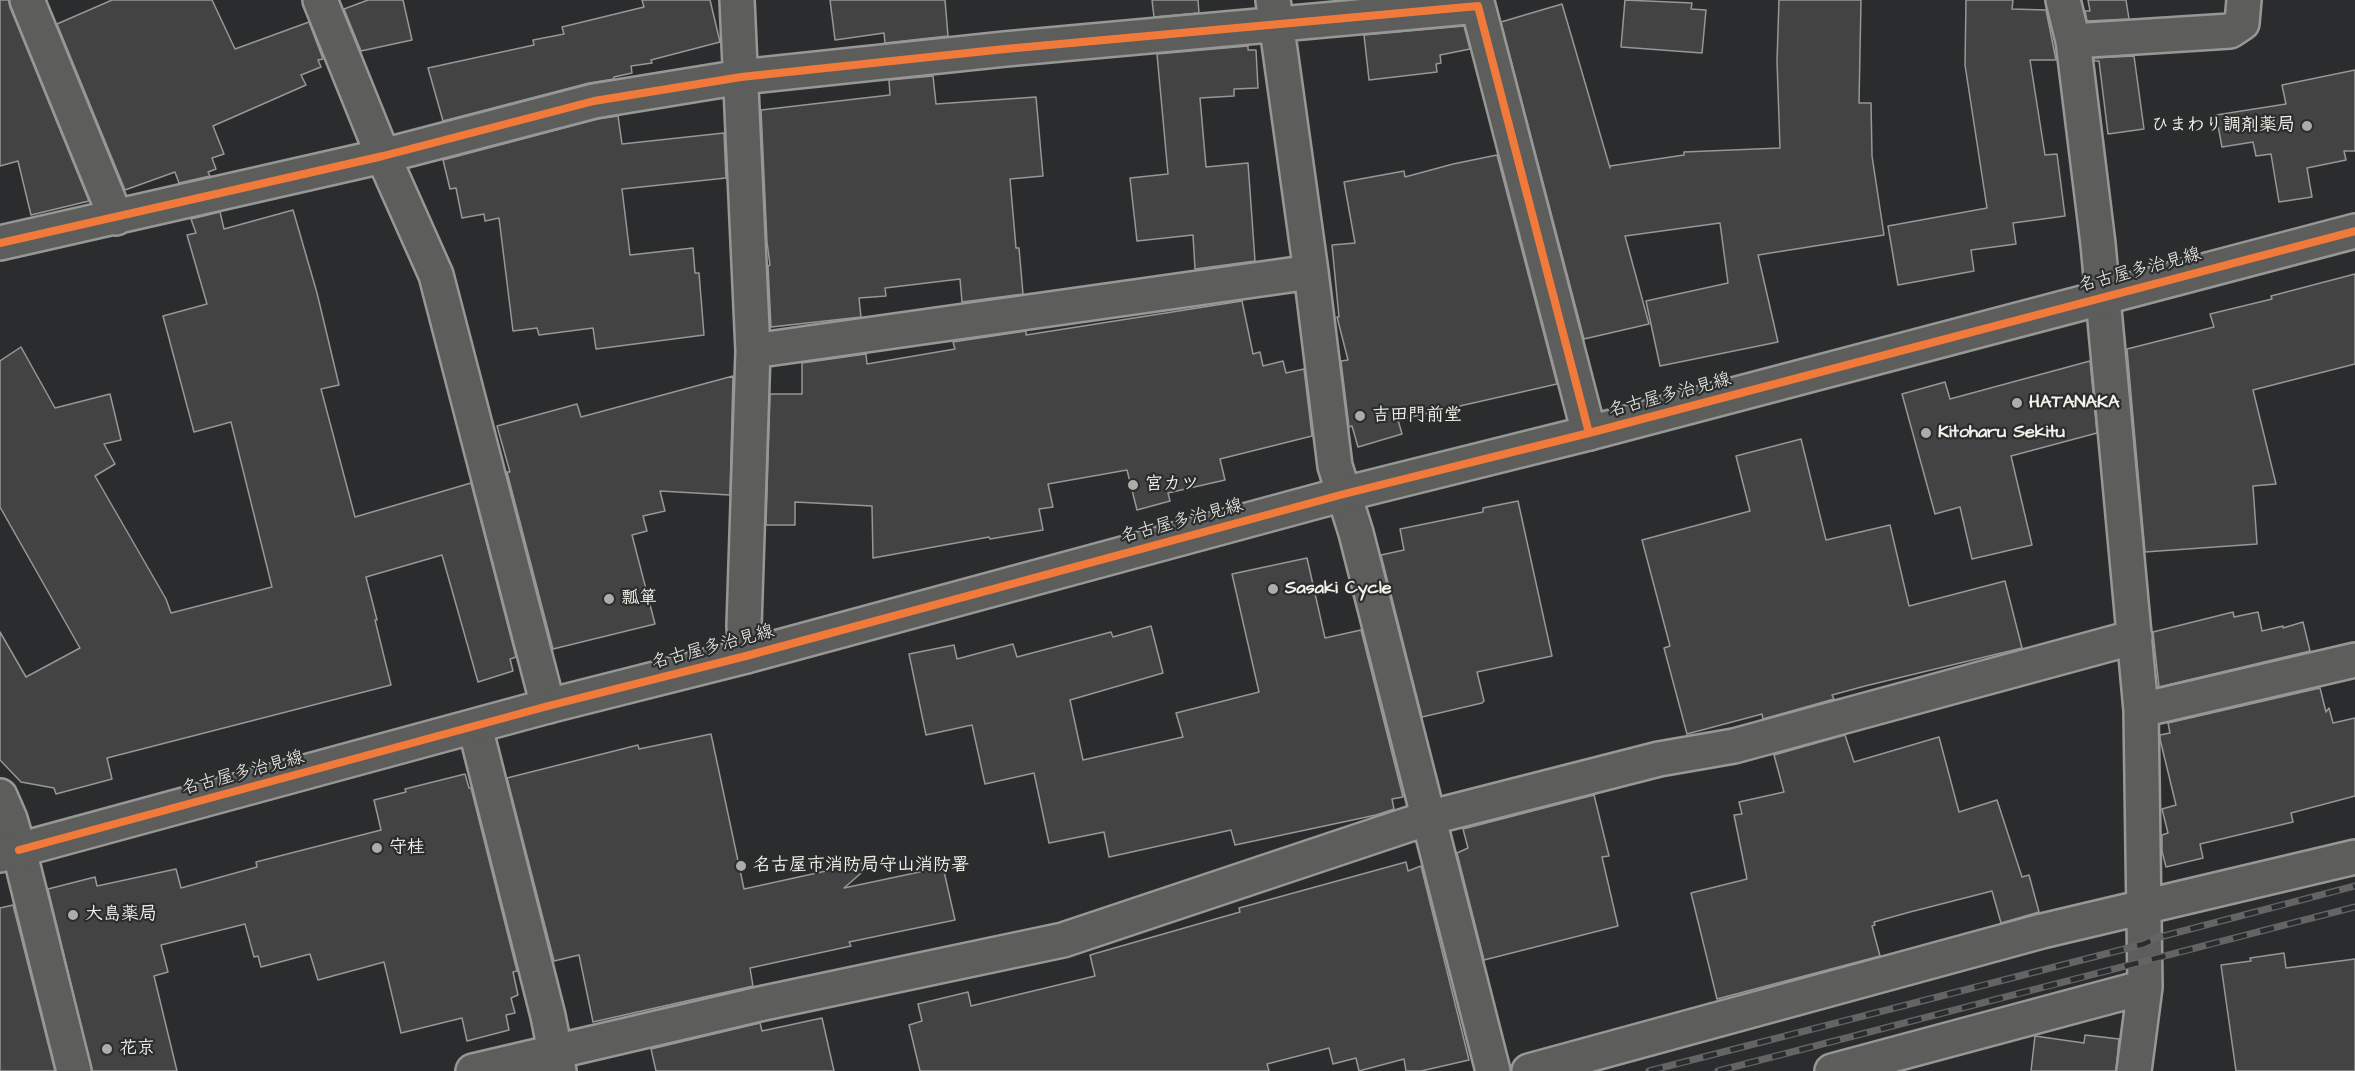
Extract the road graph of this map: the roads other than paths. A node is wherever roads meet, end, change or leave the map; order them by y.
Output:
1 (27, 0) edge
2 (320, 0) edge
3 (738, 0) edge
4 (2063, 0) edge
5 (2244, 0) edge
6 (1274, 12) edge
7 (2073, 41) junction
8 (741, 77) junction
9 (384, 156) junction
10 (116, 218) junction
11 (2355, 231) edge
12 (0, 243) edge
13 (1311, 272) junction
14 (2104, 296) junction
15 (753, 351) junction
16 (1589, 433) junction
17 (1344, 494) junction
18 (2135, 637) junction
19 (746, 656) junction
20 (2355, 660) edge
21 (548, 706) junction
22 (2141, 710) junction
23 (475, 727) junction
24 (0, 796) edge
25 (1428, 818) junction
26 (9, 853) edge
27 (2355, 857) edge
28 (2143, 907) junction
29 (2145, 987) junction
30 (556, 1061) edge
31 (74, 1071) edge
32 (473, 1071) edge
33 (1493, 1071) edge
34 (1528, 1071) edge
35 (1832, 1071) edge
36 (2134, 1071) edge

1 - 10 street
2 - 9 street
3 - 8 street
4 - 7 street
5 - 7 street
6 - 8 street
6 - 13 street
6 - 16 street
7 - 14 street
8 - 9 street
8 - 15 street
9 - 10 street
9 - 21 street
10 - 12 street
11 - 14 street, 名古屋多治見線
13 - 15 street
13 - 17 street
14 - 16 street, 名古屋多治見線
14 - 18 street
15 - 19 street
16 - 17 street, 名古屋多治見線
17 - 19 street, 名古屋多治見線
17 - 25 street
18 - 22 street
18 - 25 street
19 - 21 street, 名古屋多治見線
20 - 22 street
21 - 23 street, 名古屋多治見線
22 - 28 street
23 - 26 street, 名古屋多治見線
23 - 30 street
24 - 26 street
25 - 30 street
25 - 33 street
26 - 31 street
27 - 28 street
28 - 29 street
28 - 34 street
29 - 35 street
29 - 36 street
30 - 32 street

